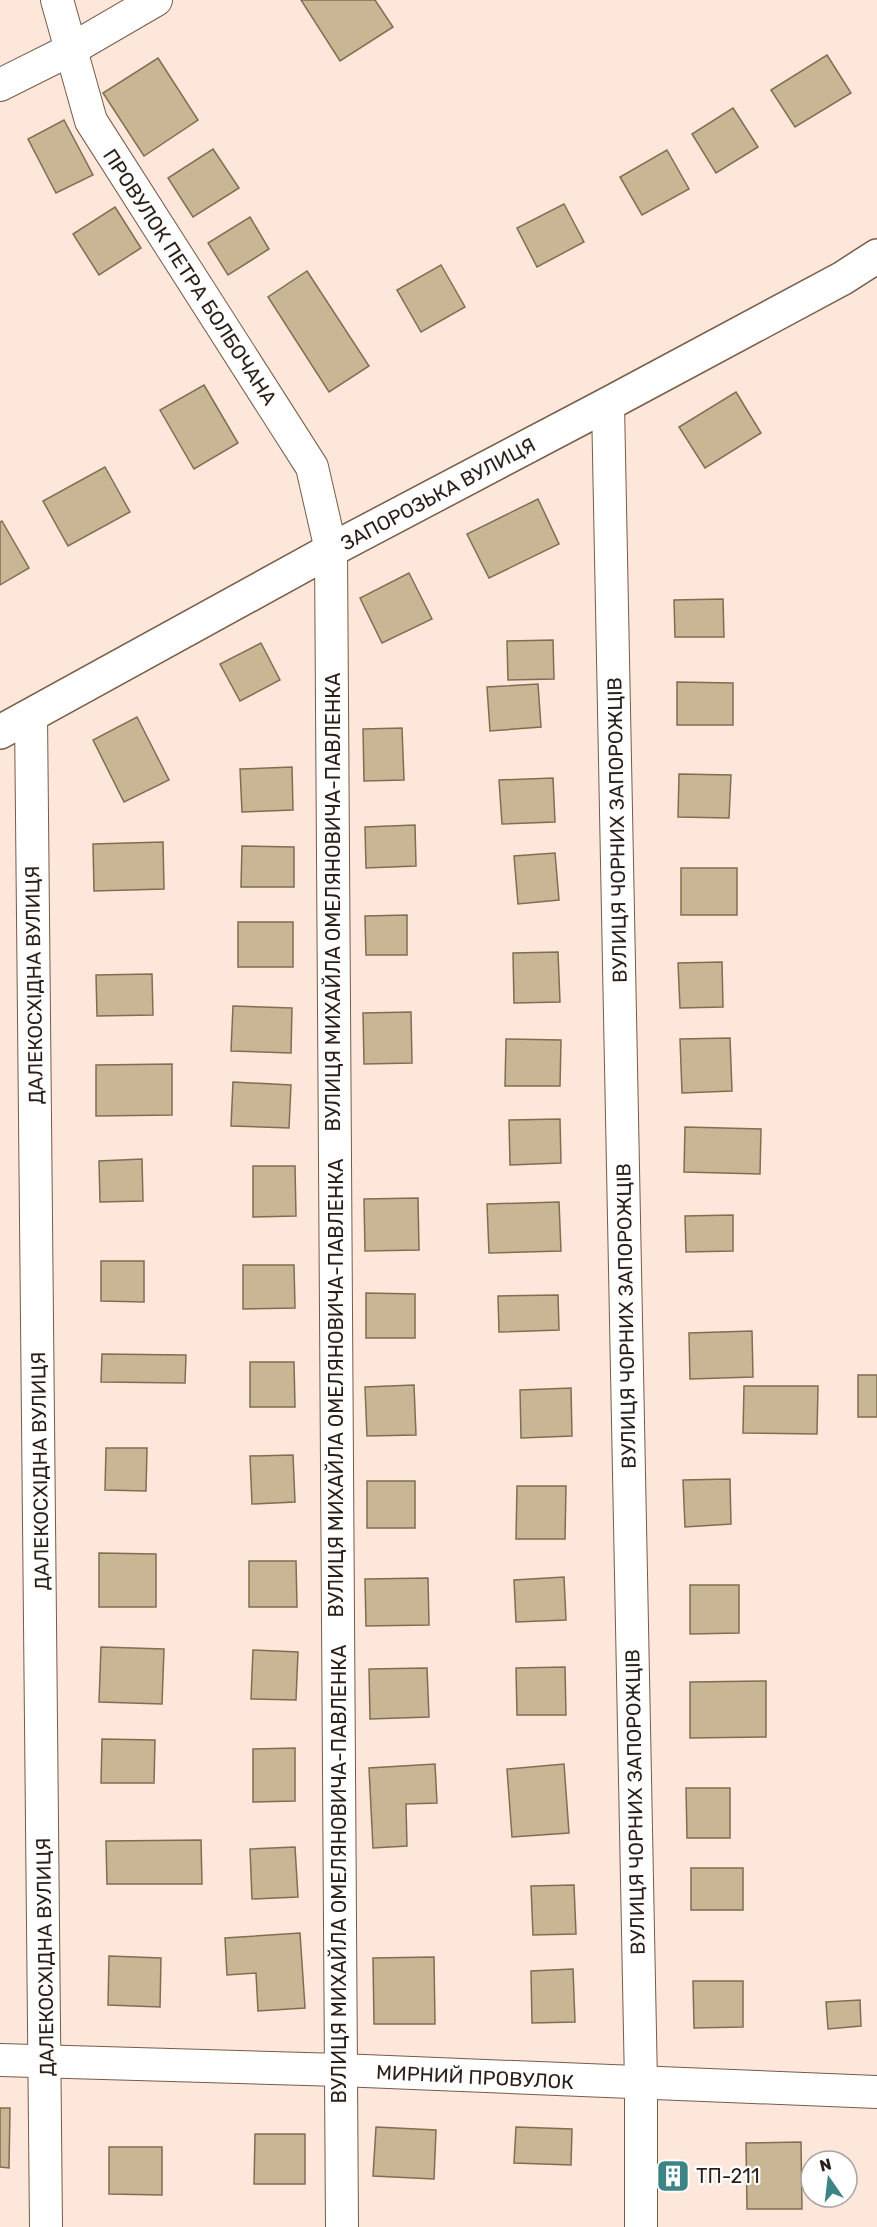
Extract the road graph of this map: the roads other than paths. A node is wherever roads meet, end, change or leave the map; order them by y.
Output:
1 (57, 0) edge
2 (156, 0) edge
3 (70, 50) junction
4 (0, 85) edge
5 (877, 256) edge
6 (608, 404) junction
7 (331, 550) junction
8 (31, 715) junction
9 (0, 732) edge
10 (0, 2060) edge
11 (46, 2061) junction
12 (340, 2070) junction
13 (641, 2084) junction
14 (877, 2092) edge
15 (46, 2227) edge
16 (342, 2227) edge
17 (641, 2227) edge

1 - 3 street, ПРОВУЛОК ПЕТРА БОЛБОЧАНА
2 - 3 street
3 - 4 street
3 - 7 street, ПРОВУЛОК ПЕТРА БОЛБОЧАНА
5 - 6 street, ЗАПОРОЗЬКА ВУЛИЦЯ
6 - 7 street, ЗАПОРОЗЬКА ВУЛИЦЯ
6 - 13 street, ВУЛИЦЯ ЧОРНИХ ЗАПОРОЖЦІВ
7 - 8 street, ЗАПОРОЗЬКА ВУЛИЦЯ
7 - 12 street, ВУЛИЦЯ МИХАЙЛА ОМЕЛЯНОВИЧА-ПАВЛЕНКА
8 - 9 street, ЗАПОРОЗЬКА ВУЛИЦЯ
8 - 11 street, ДАЛЕКОСХІДНА ВУЛИЦЯ
10 - 11 street, МИРНИЙ ПРОВУЛОК
11 - 12 street, МИРНИЙ ПРОВУЛОК
11 - 15 street, ДАЛЕКОСХІДНА ВУЛИЦЯ
12 - 13 street, МИРНИЙ ПРОВУЛОК
12 - 16 street, ВУЛИЦЯ МИХАЙЛА ОМЕЛЯНОВИЧА-ПАВЛЕНКА
13 - 14 street, МИРНИЙ ПРОВУЛОК
13 - 17 street, ВУЛИЦЯ ЧОРНИХ ЗАПОРОЖЦІВ

